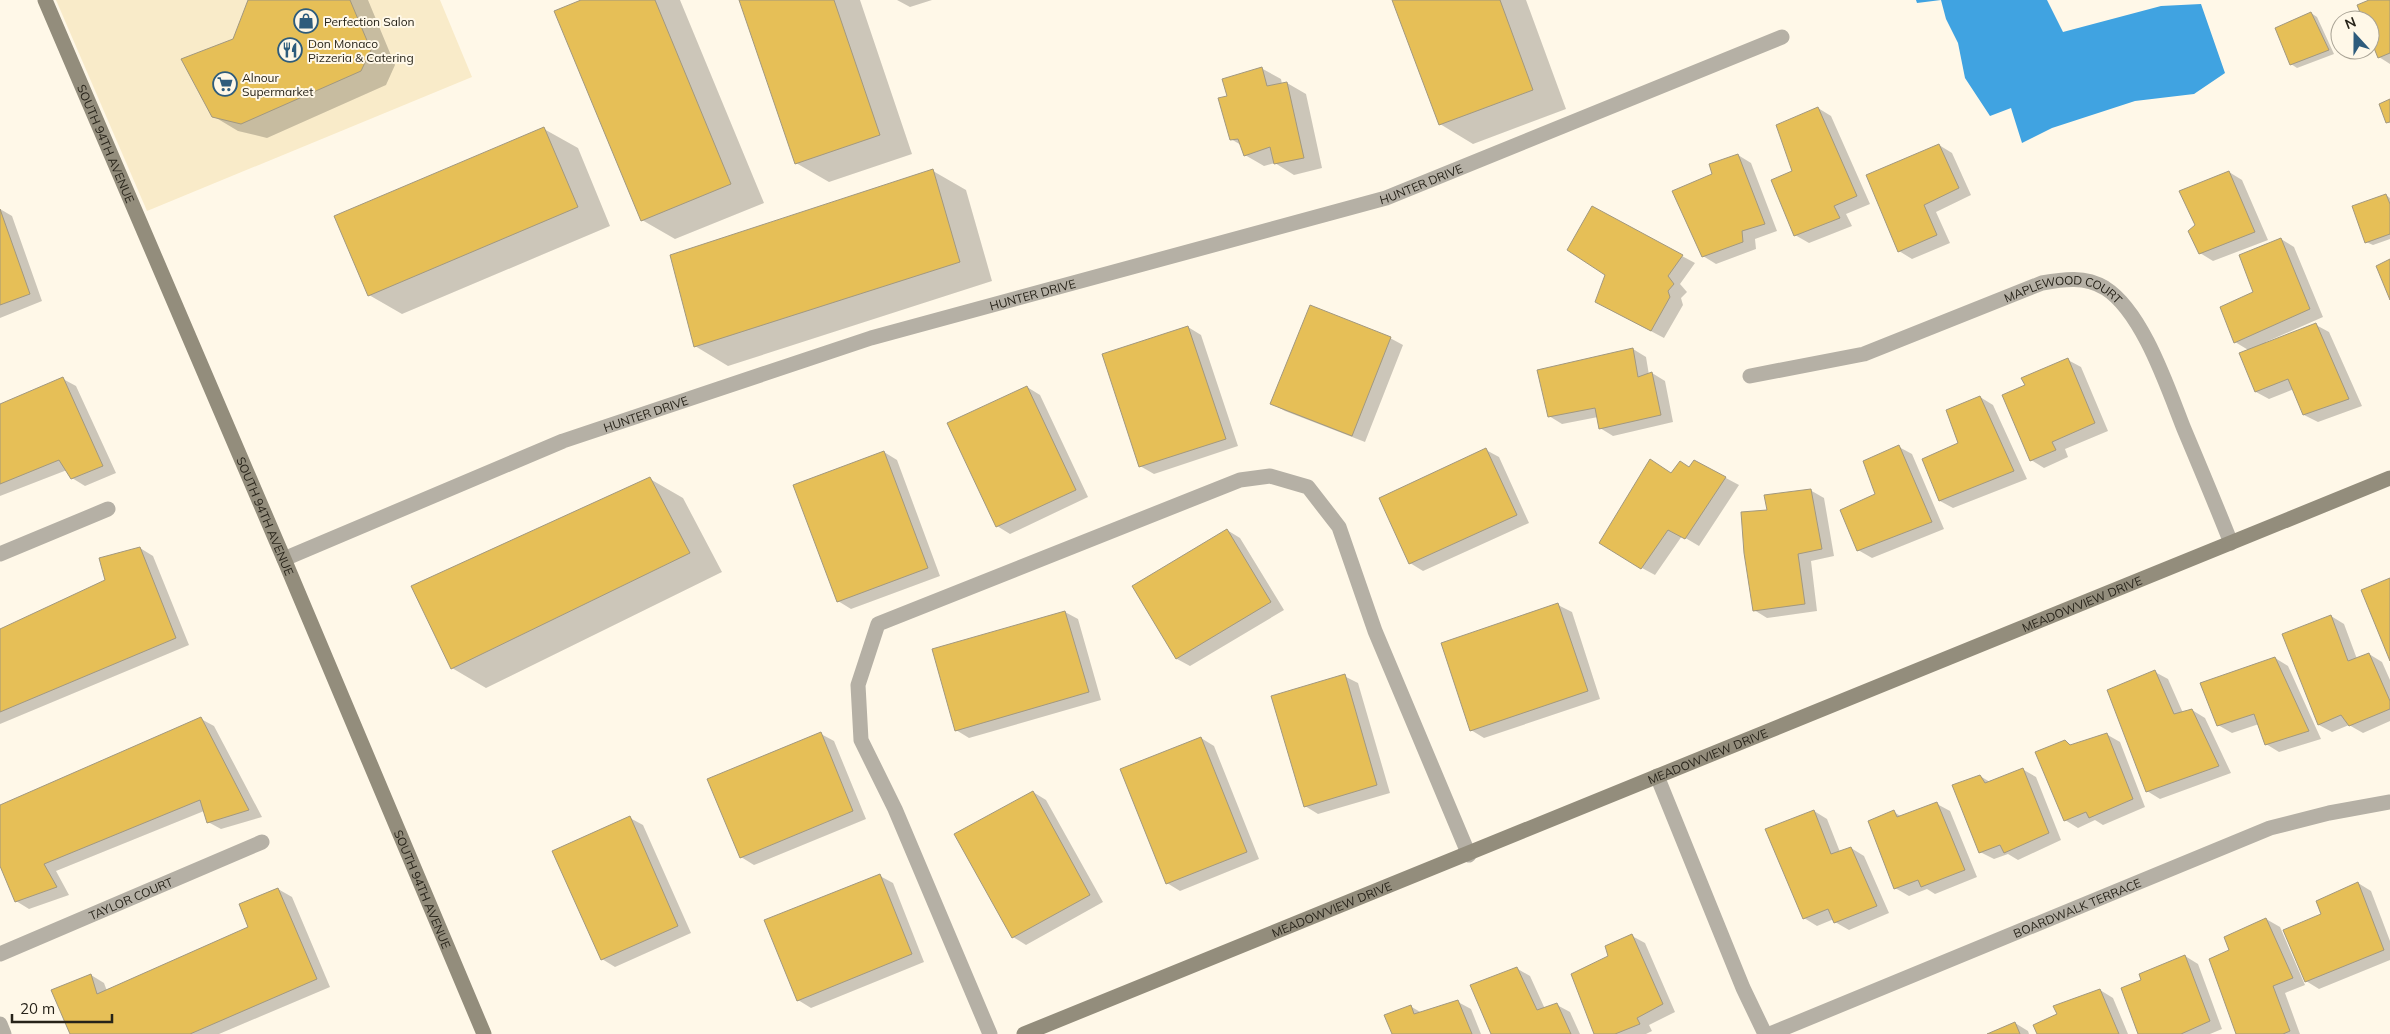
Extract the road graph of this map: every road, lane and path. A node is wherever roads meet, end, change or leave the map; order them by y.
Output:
1 (45, 0) edge
2 (1782, 37) dead end
3 (1750, 376) dead end
4 (2390, 478) edge
5 (108, 509) dead end
6 (2231, 543) junction
7 (0, 554) edge
8 (284, 559) junction
9 (1657, 776) junction
10 (2390, 802) edge
11 (262, 842) dead end
12 (1469, 854) junction
13 (0, 954) edge
14 (0, 1024) edge
15 (4, 1034) edge
16 (484, 1034) edge
17 (990, 1034) edge
18 (1024, 1034) edge
19 (1766, 1034) edge
20 (1770, 1034) edge

1 - 8 street, SOUTH 94TH AVENUE
2 - 8 street, HUNTER DRIVE
3 - 6 street, MAPLEWOOD COURT
4 - 6 street, MEADOWVIEW DRIVE
5 - 7 street
6 - 9 street, MEADOWVIEW DRIVE
8 - 16 street, SOUTH 94TH AVENUE
9 - 12 street, MEADOWVIEW DRIVE
9 - 19 street
10 - 20 street, BOARDWALK TERRACE
11 - 13 street, TAYLOR COURT
12 - 17 street
12 - 18 street, MEADOWVIEW DRIVE
14 - 15 street

